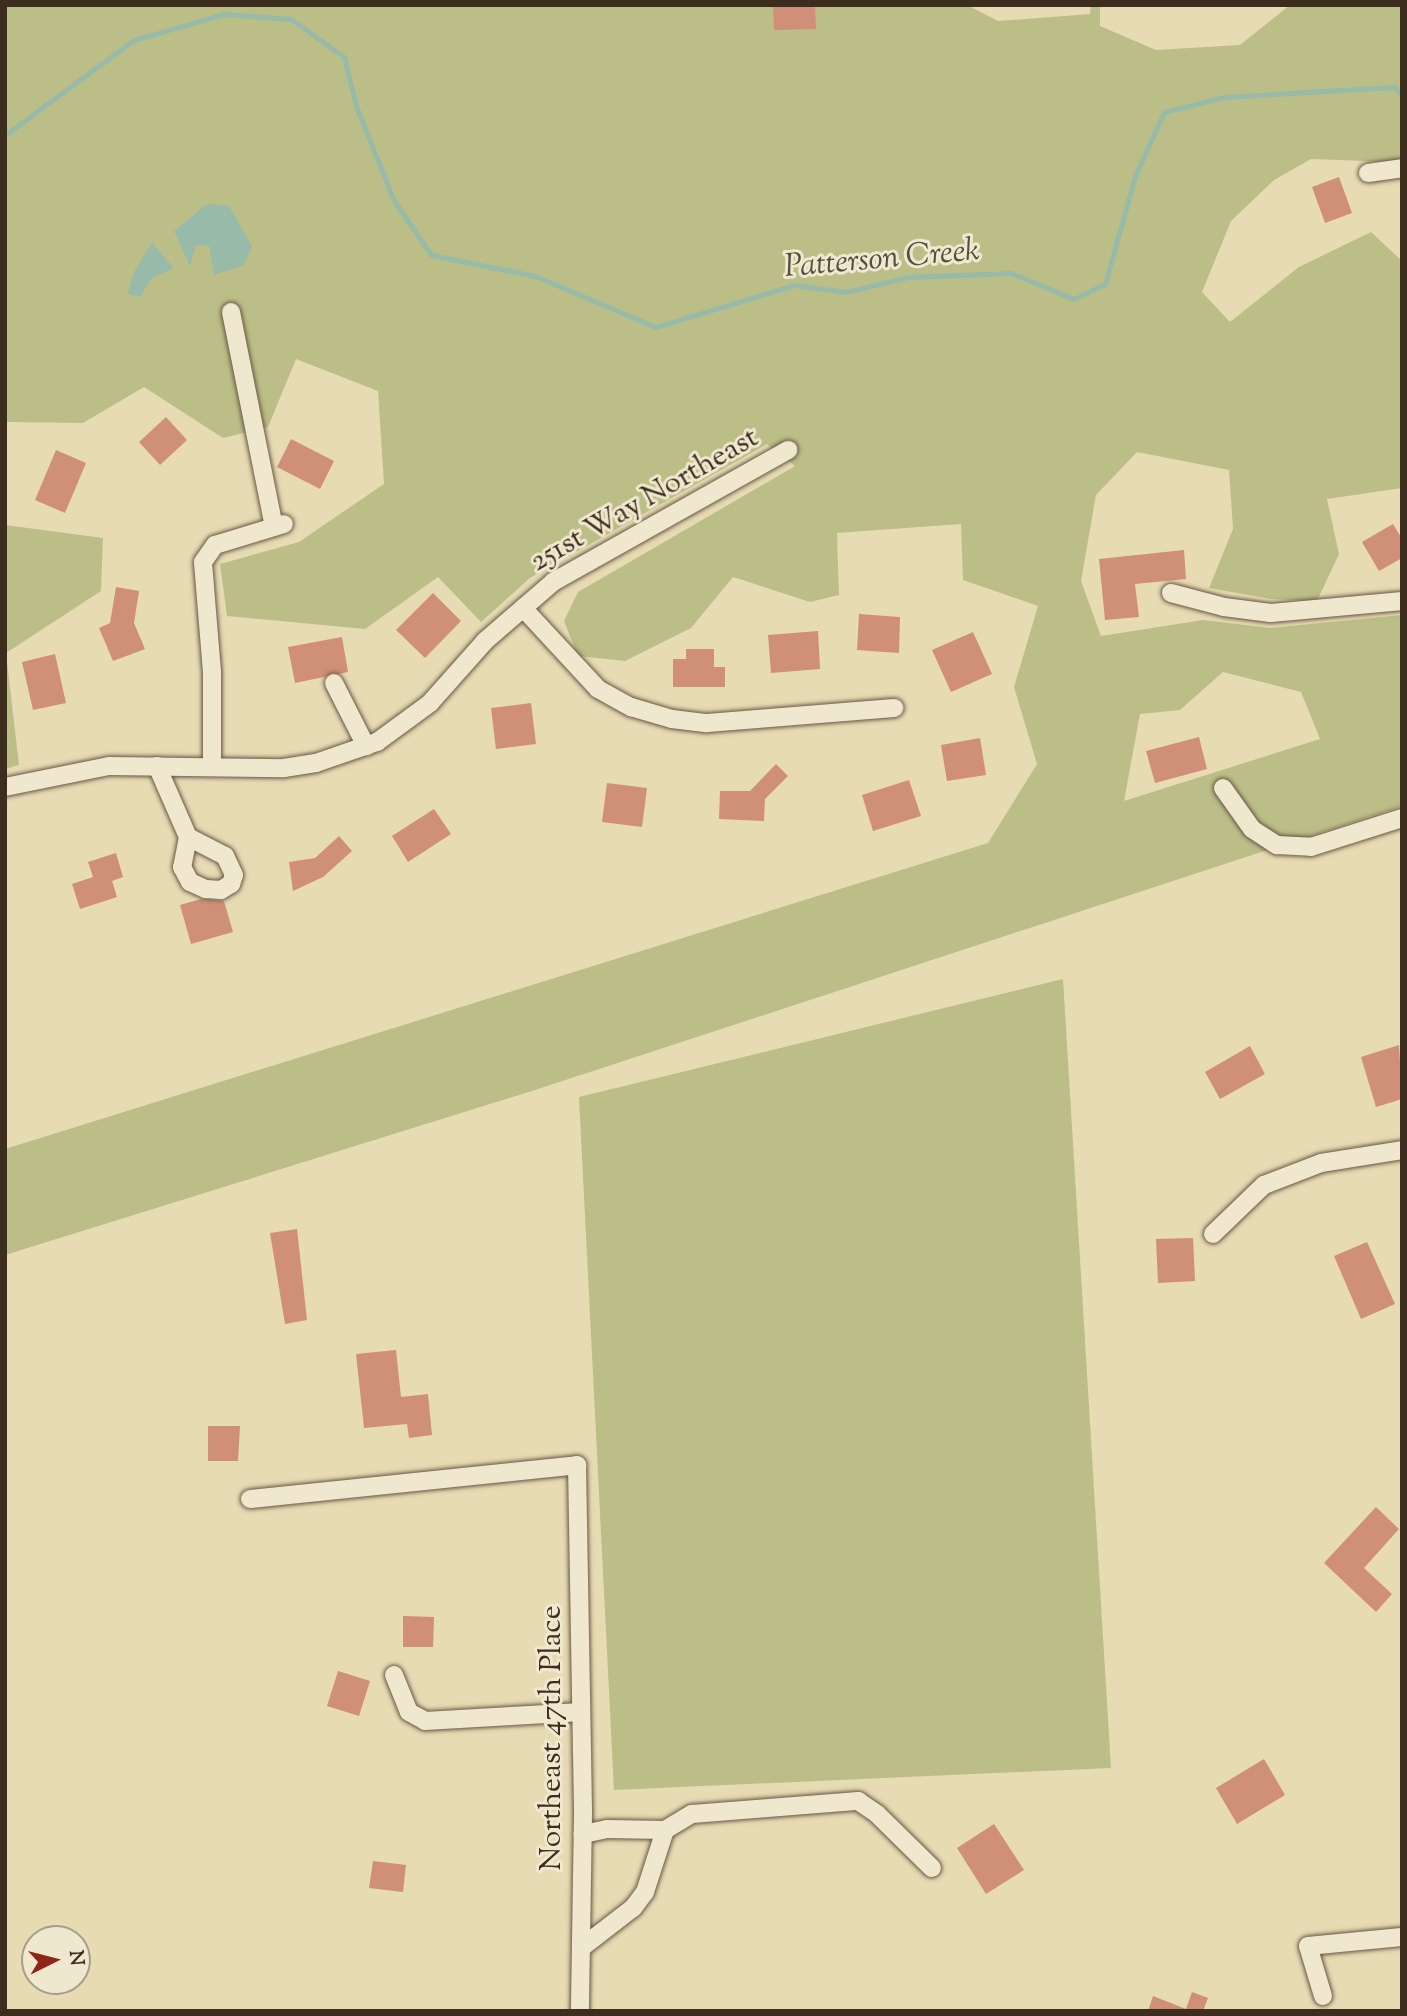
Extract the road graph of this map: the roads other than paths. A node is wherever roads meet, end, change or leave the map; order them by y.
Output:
1 (1402, 167) edge
2 (1368, 173) dead end
3 (231, 312) dead end
4 (788, 450) dead end
5 (1171, 593) dead end
6 (1402, 601) edge
7 (523, 608) junction
8 (334, 683) dead end
9 (894, 708) dead end
10 (366, 746) junction
11 (157, 766) junction
12 (212, 766) junction
13 (5, 787) edge
14 (1223, 788) dead end
15 (1402, 818) edge
16 (188, 837) dead end
17 (1402, 1150) edge
18 (1213, 1234) dead end
19 (250, 1499) dead end
20 (394, 1675) dead end
21 (582, 1712) junction
22 (665, 1830) junction
23 (583, 1834) junction
24 (932, 1868) dead end
25 (1402, 1937) edge
26 (581, 1948) junction
27 (1324, 1996) dead end
28 (580, 2011) edge

1 - 2 street
3 - 12 street
4 - 7 street, 251st Way Northeast
5 - 6 street
7 - 9 street
7 - 10 street, 251st Way Northeast
8 - 10 street
10 - 12 street, 251st Way Northeast
11 - 12 street, 251st Way Northeast
11 - 13 street, 251st Way Northeast
11 - 16 street
14 - 15 street
17 - 18 street
19 - 21 street, Northeast 47th Place
20 - 21 street
21 - 23 street, Northeast 47th Place
22 - 23 street
22 - 24 street
22 - 26 street
23 - 26 street, Northeast 47th Place
25 - 27 street
26 - 28 street, Northeast 47th Place

